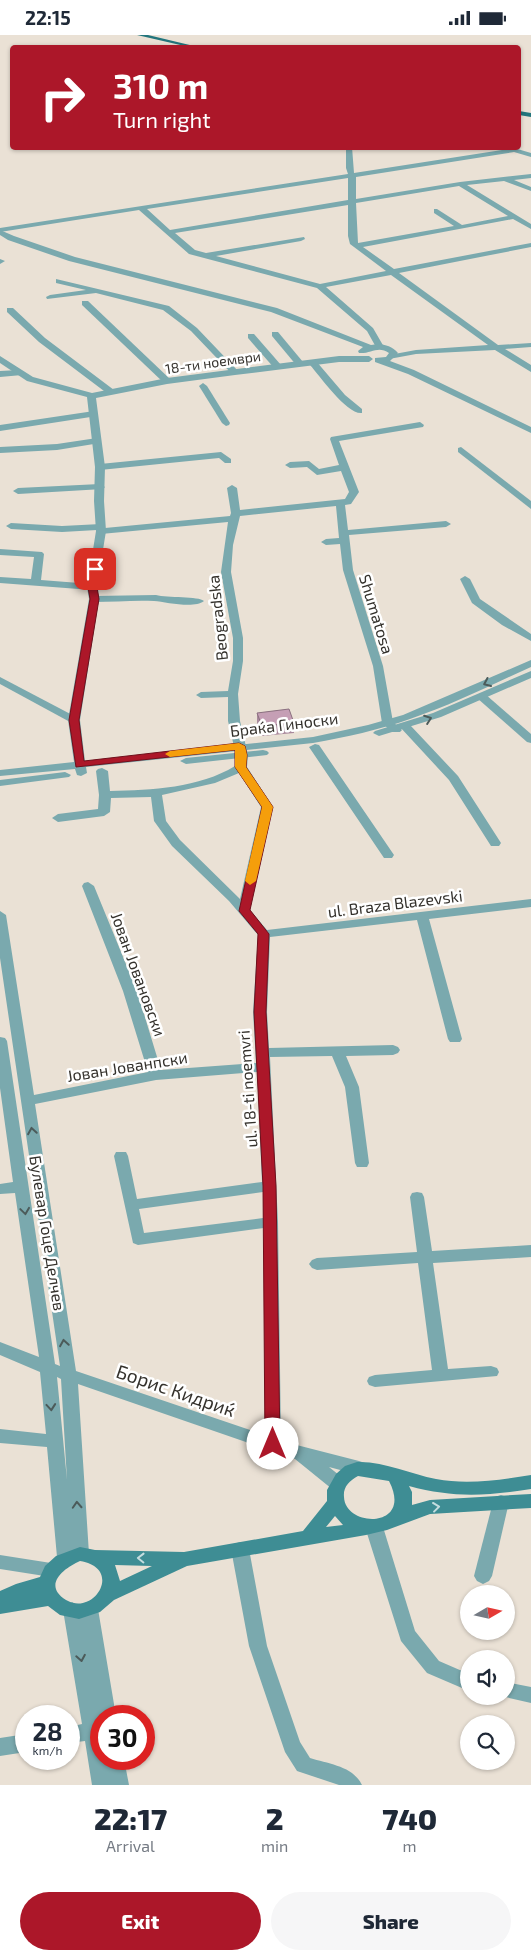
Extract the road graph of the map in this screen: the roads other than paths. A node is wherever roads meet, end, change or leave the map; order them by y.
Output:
1 (140, 35) edge
2 (186, 45) edge
3 (348, 150) edge
4 (531, 155) edge
5 (352, 176) junction
6 (531, 176) edge
7 (503, 178) junction
8 (460, 184) junction
9 (531, 189) edge
10 (350, 202) junction
11 (142, 209) junction
12 (437, 211) dead end
13 (515, 217) junction
14 (531, 227) edge
15 (462, 228) junction
16 (0, 231) edge
17 (168, 232) junction
18 (301, 239) dead end
19 (531, 245) edge
20 (358, 246) junction
21 (204, 255) junction
22 (394, 272) junction
23 (59, 281) dead end
24 (320, 286) junction
25 (102, 291) junction
26 (50, 297) dead end
27 (85, 303) dead end
28 (10, 310) dead end
29 (275, 334) dead end
30 (251, 337) dead end
31 (531, 345) edge
32 (380, 347) junction
33 (496, 347) junction
34 (364, 350) junction
35 (393, 354) junction
36 (0, 359) edge
37 (339, 359) junction
38 (369, 359) junction
39 (379, 360) junction
40 (313, 363) junction
41 (300, 364) junction
42 (278, 367) junction
43 (531, 369) edge
44 (235, 372) junction
45 (411, 372) junction
46 (19, 373) junction
47 (0, 374) edge
48 (167, 381) junction
49 (199, 381) junction
50 (111, 392) junction
51 (91, 396) junction
52 (359, 411) dead end
53 (94, 414) junction
54 (226, 423) dead end
55 (420, 425) dead end
56 (0, 427) edge
57 (531, 430) edge
58 (97, 441) junction
59 (0, 450) edge
60 (460, 451) dead end
61 (228, 461) dead end
62 (290, 465) dead end
63 (100, 467) junction
64 (346, 467) junction
65 (100, 487) junction
66 (232, 488) dead end
67 (18, 491) dead end
68 (340, 504) junction
69 (531, 506) edge
70 (235, 516) junction
71 (446, 524) dead end
72 (11, 526) dead end
73 (101, 529) junction
74 (344, 537) junction
75 (326, 542) dead end
76 (0, 552) edge
77 (465, 579) dead end
78 (0, 580) edge
79 (36, 583) junction
80 (92, 587) junction
81 (94, 599) junction
82 (200, 601) dead end
83 (531, 638) edge
84 (531, 663) edge
85 (531, 674) edge
86 (0, 681) edge
87 (233, 694) junction
88 (201, 695) dead end
89 (481, 696) junction
90 (74, 720) junction
91 (397, 726) junction
92 (531, 740) edge
93 (316, 747) junction
94 (241, 756) junction
95 (80, 769) junction
96 (102, 771) junction
97 (0, 773) edge
98 (0, 783) edge
99 (156, 793) junction
100 (105, 795) junction
101 (58, 818) dead end
102 (495, 843) dead end
103 (388, 855) dead end
104 (88, 886) dead end
105 (531, 903) edge
106 (244, 911) junction
107 (0, 915) edge
108 (422, 917) junction
109 (264, 934) junction
110 (455, 1039) dead end
111 (0, 1041) edge
112 (393, 1050) dead end
113 (337, 1051) junction
114 (262, 1060) junction
115 (156, 1075) junction
116 (28, 1101) junction
117 (121, 1156) dead end
118 (362, 1163) dead end
119 (270, 1186) junction
120 (21, 1187) junction
121 (0, 1189) edge
122 (417, 1197) dead end
123 (131, 1205) junction
124 (271, 1221) junction
125 (531, 1251) edge
126 (425, 1256) junction
127 (317, 1263) dead end
128 (0, 1348) edge
129 (48, 1368) junction
130 (491, 1372) dead end
131 (69, 1375) junction
132 (441, 1376) junction
133 (375, 1381) dead end
134 (0, 1436) edge
135 (54, 1441) junction
136 (273, 1444) junction
137 (298, 1453) junction
138 (360, 1468) junction
139 (395, 1476) junction
140 (531, 1483) edge
141 (338, 1484) junction
142 (531, 1501) edge
143 (336, 1502) junction
144 (501, 1502) junction
145 (382, 1525) junction
146 (309, 1537) junction
147 (240, 1549) junction
148 (73, 1555) junction
149 (98, 1557) junction
150 (184, 1559) junction
151 (0, 1561) edge
152 (483, 1576) dead end
153 (49, 1584) junction
154 (108, 1595) junction
155 (0, 1600) edge
156 (0, 1605) edge
157 (81, 1610) junction
158 (460, 1679) edge
159 (515, 1692) edge
160 (531, 1695) edge
161 (91, 1705) edge
162 (104, 1705) edge
163 (15, 1745) edge
164 (0, 1747) edge
165 (100, 1770) edge
166 (116, 1770) edge
167 (102, 1785) edge
168 (119, 1785) edge
169 (352, 1785) edge

1 - 2 main road
3 - 5 street
4 - 5 street
5 - 10 street
5 - 11 street
6 - 7 street
7 - 8 street
7 - 9 street
8 - 10 street
8 - 13 street
10 - 17 street
10 - 20 street
11 - 16 street
11 - 17 street
12 - 15 street
13 - 14 street
13 - 15 street
15 - 20 street
16 - 34 street
17 - 21 street
18 - 21 street
19 - 22 street
20 - 22 street
21 - 24 street
22 - 24 street
22 - 33 street
23 - 25 street
24 - 32 street
25 - 26 street
25 - 44 street
27 - 48 street
28 - 50 street
29 - 41 street
30 - 42 street
31 - 33 street
32 - 34 street
32 - 35 street
33 - 35 street
33 - 43 street
34 - 37 street
34 - 38 street
35 - 39 street
35 - 45 street
36 - 46 street, 18-ти ноември
37 - 38 street
37 - 40 street, 18-ти ноември
38 - 39 street
39 - 45 street
40 - 41 street, 18-ти ноември
40 - 52 street
41 - 42 street, 18-ти ноември
42 - 44 street, 18-ти ноември
44 - 49 street, 18-ти ноември
45 - 57 street
46 - 47 street
46 - 51 street, 18-ти ноември
48 - 49 street, 18-ти ноември
48 - 50 street, 18-ти ноември
49 - 54 street
50 - 51 street, 18-ти ноември
51 - 53 street
53 - 56 street
53 - 58 street
55 - 64 street
58 - 59 street
58 - 63 street
60 - 69 street
61 - 63 street
62 - 64 street
63 - 65 street
64 - 68 street
65 - 67 street
65 - 73 street
66 - 70 street, Beogradska
68 - 70 street
68 - 74 street, Shumatosa
70 - 73 street
70 - 87 street, Beogradska
71 - 74 street
72 - 73 street
73 - 80 street
74 - 75 street
74 - 91 street, Shumatosa
76 - 79 street
77 - 83 street
78 - 79 street
79 - 80 street
80 - 81 street
81 - 82 street
81 - 90 street
84 -> 91 street, Браќа Гиноски
85 - 89 street, Браќа Гиноски
86 - 90 street
87 - 88 street
87 - 94 street, Beogradska
91 -> 89 street, Браќа Гиноски
89 - 92 street
90 - 95 street
91 - 93 street, Браќа Гиноски
91 - 94 street, Браќа Гиноски
91 - 102 street
93 - 94 street, Браќа Гиноски
93 - 103 street
94 - 95 street, Браќа Гиноски
94 - 96 street, Браќа Гиноски
94 - 99 street
94 - 106 street
95 - 96 street, Браќа Гиноски
95 - 97 street, Браќа Гиноски
95 - 98 street, Браќа Гиноски
96 - 100 street
99 - 100 street
99 - 106 street
100 - 101 street
104 - 115 street, Јован Јовановски
105 - 108 street, ul. Braza Blazevski
106 - 109 street
107 - 116 street, Булевар Гоце Делчев
108 - 109 street, ul. Braza Blazevski
108 - 110 street
109 - 114 street, ul. 18-ti noemvri
111 - 120 street, Булевар Гоце Делчев
112 - 113 street, Јован Јованпски
113 - 114 street, Јован Јованпски
113 - 118 street
114 - 115 street, Јован Јованпски
114 - 119 street, ul. 18-ti noemvri
115 - 116 street, Јован Јованпски
131 -> 116 street, Булевар Гоце Делчев
117 - 123 street
119 - 123 street
119 - 124 street, ul. 18-ti noemvri
120 - 121 street
120 -> 129 street, Булевар Гоце Делчев
122 - 126 street
123 - 124 street
124 - 136 street, ul. 18-ti noemvri
125 - 126 street
126 - 127 street
126 - 132 street
128 - 129 street
129 - 131 street, Борис Кидриќ
129 -> 135 street, Булевар Гоце Делчев
130 - 132 street
131 - 136 street, Борис Кидриќ
148 -> 131 street, Булевар Гоце Делчев
132 - 133 street
134 - 135 street
135 - 148 street, Булевар Гоце Делчев
136 - 137 street, Борис Кидриќ
137 - 138 street
137 - 141 street
138 - 139 main road
138 - 141 main road
139 - 140 main road
139 - 145 main road
141 - 143 main road
142 - 144 main road
143 - 145 main road
143 - 146 main road
145 -> 144 main road
144 - 152 street
145 - 146 main road
145 - 158 street
146 - 147 main road
147 - 150 main road
147 - 169 street
148 - 149 main road
148 - 153 main road
150 -> 149 main road
149 - 154 main road
150 - 154 main road
151 - 153 street
153 - 155 main road
153 - 156 main road
153 - 157 main road
154 - 157 main road
157 -> 161 street
157 - 162 street
159 - 160 street
163 - 164 street
165 - 167 street
166 - 168 street

